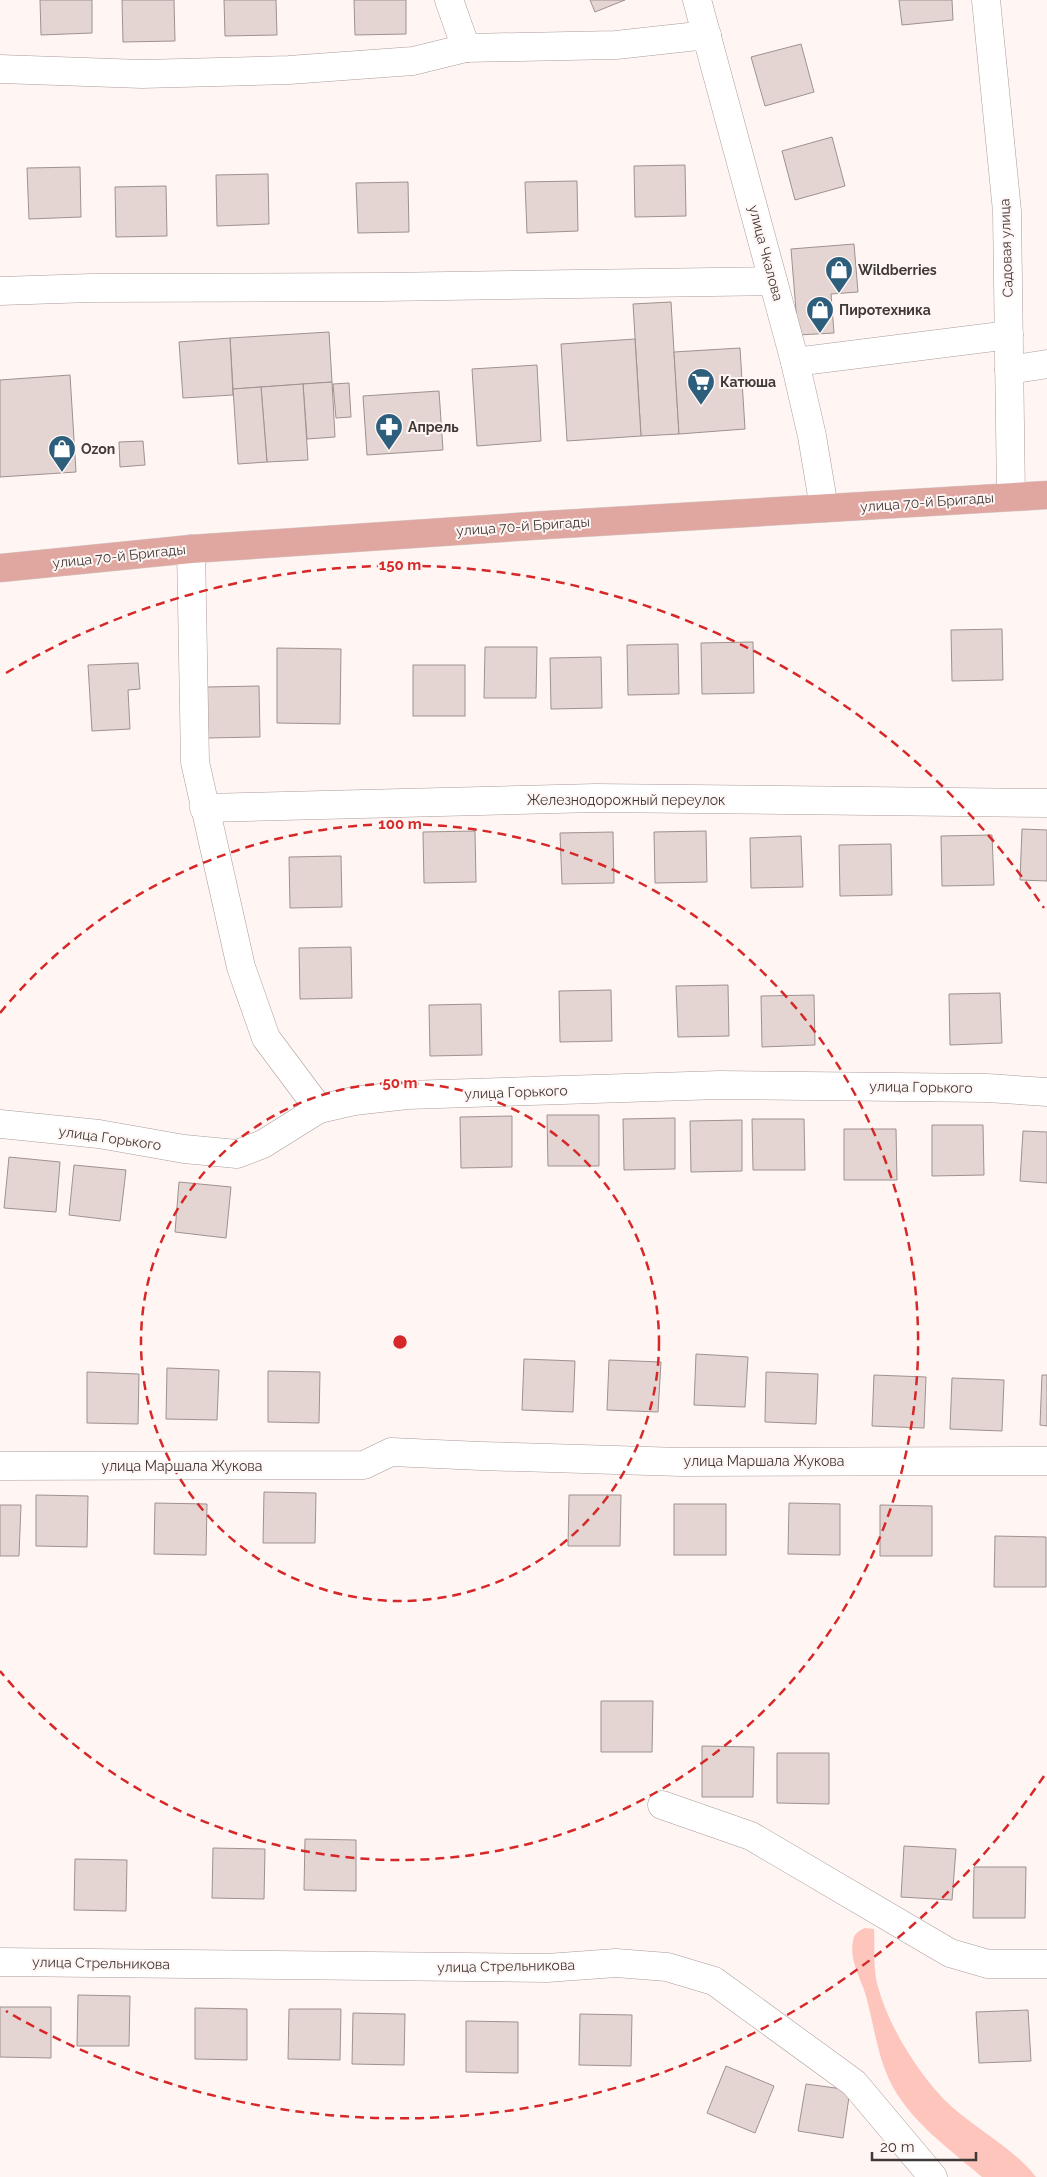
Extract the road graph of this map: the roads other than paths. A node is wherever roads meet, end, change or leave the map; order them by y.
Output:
1 (449, 0) edge
2 (697, 0) edge
3 (986, 0) edge
4 (707, 35) junction
5 (466, 48) junction
6 (0, 69) edge
7 (773, 281) junction
8 (0, 291) edge
9 (1009, 335) junction
10 (795, 362) junction
11 (1047, 364) edge
12 (1009, 370) junction
13 (1047, 495) edge
14 (1012, 496) junction
15 (824, 508) junction
16 (191, 549) junction
17 (0, 568) edge
18 (1047, 803) edge
19 (204, 808) junction
20 (1047, 1092) edge
21 (319, 1109) junction
22 (0, 1124) edge
23 (1047, 1461) edge
24 (0, 1466) edge
25 (662, 1805) dead end
26 (0, 1962) edge
27 (1047, 1964) edge
28 (933, 2177) edge

1 - 5 street
2 - 4 street, улица Чкалова
3 - 9 street, Садовая улица
4 - 5 street
4 - 7 street, улица Чкалова
5 - 6 street
7 - 8 street
7 - 10 street, улица Чкалова
9 - 10 street
9 - 12 street, Садовая улица
10 - 15 street, улица Чкалова
11 - 12 street
12 - 14 street, Садовая улица
13 - 14 main road, улица 70-й Бригады
14 - 15 main road, улица 70-й Бригады
15 - 16 main road, улица 70-й Бригады
16 - 17 main road, улица 70-й Бригады
16 - 19 street
18 - 19 street, Железнодорожный переулок
19 - 21 street
20 - 21 street, улица Горького
21 - 22 street, улица Горького
23 - 24 street, улица Маршала Жукова
25 - 27 street
26 - 28 street, улица Стрельникова

